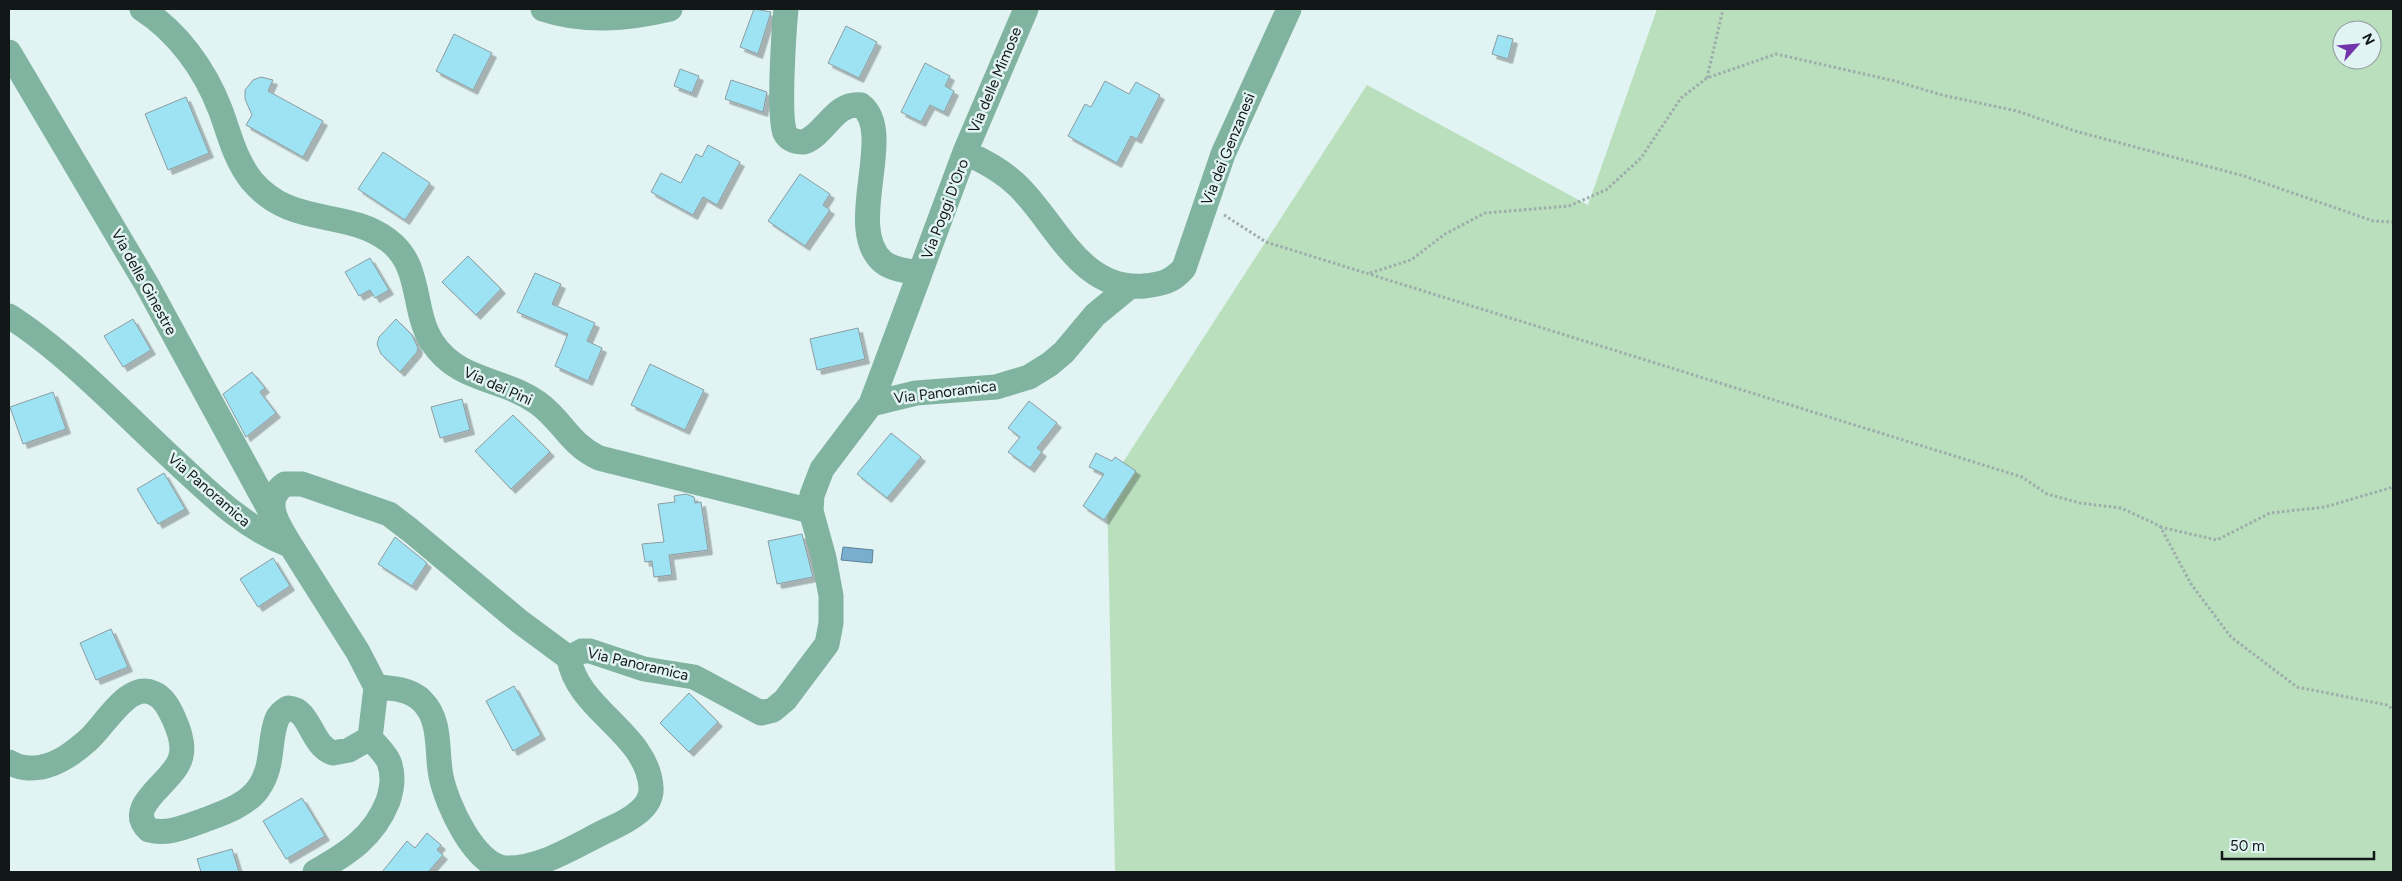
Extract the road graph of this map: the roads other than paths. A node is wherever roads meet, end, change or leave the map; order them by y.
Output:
1 (142, 9) edge
2 (543, 9) edge
3 (670, 9) edge
4 (786, 9) edge
5 (1026, 9) edge
6 (1289, 9) edge
7 (9, 52) edge
8 (965, 152) junction
9 (920, 274) junction
10 (1164, 284) joint
11 (1129, 287) junction
12 (9, 316) edge
13 (871, 404) junction
14 (811, 511) junction
15 (273, 516) junction
16 (291, 546) junction
17 (570, 658) junction
18 (376, 687) junction
19 (370, 738) junction
20 (9, 762) edge
21 (315, 872) edge

1 - 14 street, Via dei Pini
2 - 3 street
4 - 9 street, Via Poggi D'Oro
5 - 8 street, Via delle Mimose
6 - 10 street, Via dei Genzanesi
7 - 15 street, Via delle Ginestre
8 - 9 street, Via Poggi D'Oro
8 - 11 street, Via Poggi D'Oro
9 - 13 street
10 - 11 street, Via Poggi D'Oro
11 - 13 street, Via Panoramica
12 - 16 street, Via Panoramica
13 - 14 street, Via Panoramica
14 - 17 street, Via Panoramica
15 - 16 street, Via Panoramica
15 - 17 street, Via Panoramica
16 - 18 street
17 - 18 street
18 - 19 street
19 - 20 street
19 - 21 street

